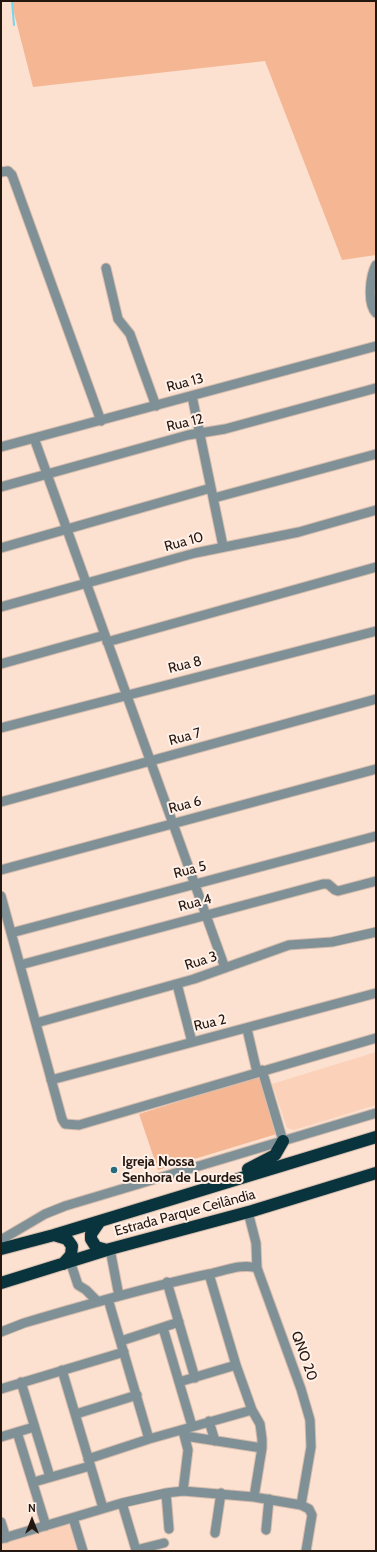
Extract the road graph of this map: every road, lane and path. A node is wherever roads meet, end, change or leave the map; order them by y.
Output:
1 (1, 172) edge
2 (376, 265) edge
3 (106, 268) dead end
4 (376, 313) edge
5 (376, 346) edge
6 (376, 388) edge
7 (192, 396) junction
8 (156, 406) junction
9 (101, 421) junction
10 (200, 433) junction
11 (34, 438) junction
12 (1, 447) edge
13 (376, 454) edge
14 (47, 475) junction
15 (1, 487) edge
16 (211, 488) junction
17 (214, 498) junction
18 (376, 510) edge
19 (67, 529) junction
20 (224, 546) junction
21 (1, 548) edge
22 (376, 567) edge
23 (86, 584) junction
24 (1, 607) edge
25 (376, 631) edge
26 (106, 638) junction
27 (1, 664) edge
28 (126, 694) junction
29 (376, 699) edge
30 (1, 728) edge
31 (149, 761) junction
32 (376, 769) edge
33 (1, 802) edge
34 (172, 823) junction
35 (376, 836) edge
36 (1, 870) edge
37 (376, 881) edge
38 (194, 883) junction
39 (1, 896) edge
40 (206, 915) junction
41 (376, 932) edge
42 (11, 933) junction
43 (20, 965) junction
44 (225, 968) junction
45 (178, 984) junction
46 (376, 994) edge
47 (36, 1023) junction
48 (247, 1029) junction
49 (376, 1038) edge
50 (192, 1042) junction
51 (260, 1071) junction
52 (51, 1080) junction
53 (376, 1113) edge
54 (376, 1137) edge
55 (283, 1141) junction
56 (376, 1173) edge
57 (219, 1184) junction
58 (248, 1212) junction
59 (100, 1221) junction
60 (54, 1235) junction
61 (1, 1240) edge
62 (1, 1249) edge
63 (108, 1249) junction
64 (67, 1262) junction
65 (257, 1268) junction
66 (209, 1274) junction
67 (167, 1282) junction
68 (1, 1283) edge
69 (118, 1296) junction
70 (108, 1299) junction
71 (98, 1302) junction
72 (179, 1322) junction
73 (163, 1328) junction
74 (1, 1332) edge
75 (121, 1341) junction
76 (124, 1352) junction
77 (236, 1365) junction
78 (62, 1370) junction
79 (195, 1378) junction
80 (21, 1382) junction
81 (179, 1382) junction
82 (1, 1389) edge
83 (137, 1395) junction
84 (252, 1410) junction
85 (76, 1414) junction
86 (209, 1421) junction
87 (192, 1426) junction
88 (34, 1427) junction
89 (17, 1432) junction
90 (184, 1433) junction
91 (1, 1437) edge
92 (149, 1439) junction
93 (215, 1441) junction
94 (262, 1448) junction
95 (89, 1462) junction
96 (50, 1477) junction
97 (34, 1482) junction
98 (183, 1491) junction
99 (166, 1492) junction
100 (221, 1493) junction
101 (254, 1497) junction
102 (269, 1500) junction
103 (122, 1503) junction
104 (301, 1505) junction
105 (103, 1508) junction
106 (73, 1518) junction
107 (1, 1522) edge
108 (46, 1526) junction
109 (170, 1530) dead end
110 (266, 1530) dead end
111 (215, 1533) dead end
112 (3, 1538) edge
113 (164, 1543) dead end
114 (83, 1551) edge
115 (306, 1551) edge

1 - 9 street
2 - 4 street
3 - 8 street
5 - 7 street, Rua 13
6 - 10 street, Rua 12
7 - 8 street, Rua 13
7 - 10 street
8 - 9 street, Rua 13
9 - 11 street, Rua 13
10 - 14 street, Rua 12
10 - 16 street
11 - 12 street, Rua 13
11 - 14 street
13 - 17 street
14 - 15 street, Rua 12
14 - 19 street
16 - 17 street
16 - 19 street
17 - 20 street
18 - 20 street, Rua 10
19 - 21 street
19 - 23 street
20 - 23 street, Rua 10
22 - 26 street
23 - 24 street, Rua 10
23 - 26 street
25 - 28 street, Rua 8
26 - 27 street
26 - 28 street
28 - 30 street, Rua 8
28 - 31 street
29 - 31 street, Rua 7
31 - 33 street, Rua 7
31 - 34 street
32 - 34 street, Rua 6
34 - 36 street, Rua 6
34 - 38 street
35 - 38 street, Rua 5
37 - 40 street, Rua 4
38 - 40 street
38 - 42 street, Rua 5
39 - 42 street
40 - 43 street, Rua 4
40 - 44 street
41 - 44 street, Rua 3
42 - 43 street
43 - 47 street
44 - 45 street, Rua 3
45 - 47 street, Rua 3
45 - 50 street
46 - 48 street, Rua 2
47 - 52 street
48 - 50 street, Rua 2
48 - 51 street
49 - 51 street
50 - 52 street, Rua 2
51 - 52 street
51 - 55 street
53 - 55 street
54 - 57 highway, Estrada Parque Ceilândia
55 - 57 highway
55 - 61 street
56 - 58 highway, Estrada Parque Ceilândia
57 - 59 highway, Estrada Parque Ceilândia
58 - 63 highway, Estrada Parque Ceilândia
58 - 65 street, QNO 20
59 - 60 highway, Estrada Parque Ceilândia
59 - 63 highway
60 - 62 highway, Estrada Parque Ceilândia
60 - 64 highway
63 - 64 highway, Estrada Parque Ceilândia
63 - 69 street
64 - 68 highway, Estrada Parque Ceilândia
64 - 71 street
65 - 66 street
65 - 104 street, QNO 20
66 - 67 street
66 - 77 street
67 - 69 street
67 - 72 street
69 - 70 street
70 - 71 street
70 - 75 street
71 - 74 street
72 - 73 street
72 - 79 street
73 - 75 street
73 - 81 street
75 - 76 street
76 - 78 street
76 - 83 street
77 - 79 street
77 - 84 street
78 - 80 street
78 - 85 street
79 - 81 street
80 - 82 street
80 - 88 street
81 - 87 street
83 - 85 street
83 - 92 street
84 - 86 street
84 - 94 street
85 - 95 street
86 - 87 street
86 - 93 street
87 - 90 street
88 - 89 street
88 - 96 street
89 - 91 street
89 - 97 street
90 - 92 street
90 - 93 street
90 - 98 street
92 - 95 street
93 - 94 street
94 - 101 street
95 - 96 street
95 - 105 street
96 - 97 street
97 - 108 street
98 - 99 street
98 - 100 street
99 - 103 street
99 - 109 street
100 - 101 street
100 - 111 street
101 - 102 street
102 - 104 street
102 - 110 street
103 - 105 street
103 - 113 street
104 - 115 street
105 - 106 street
106 - 108 street
106 - 114 street
107 - 112 street
108 - 112 street

